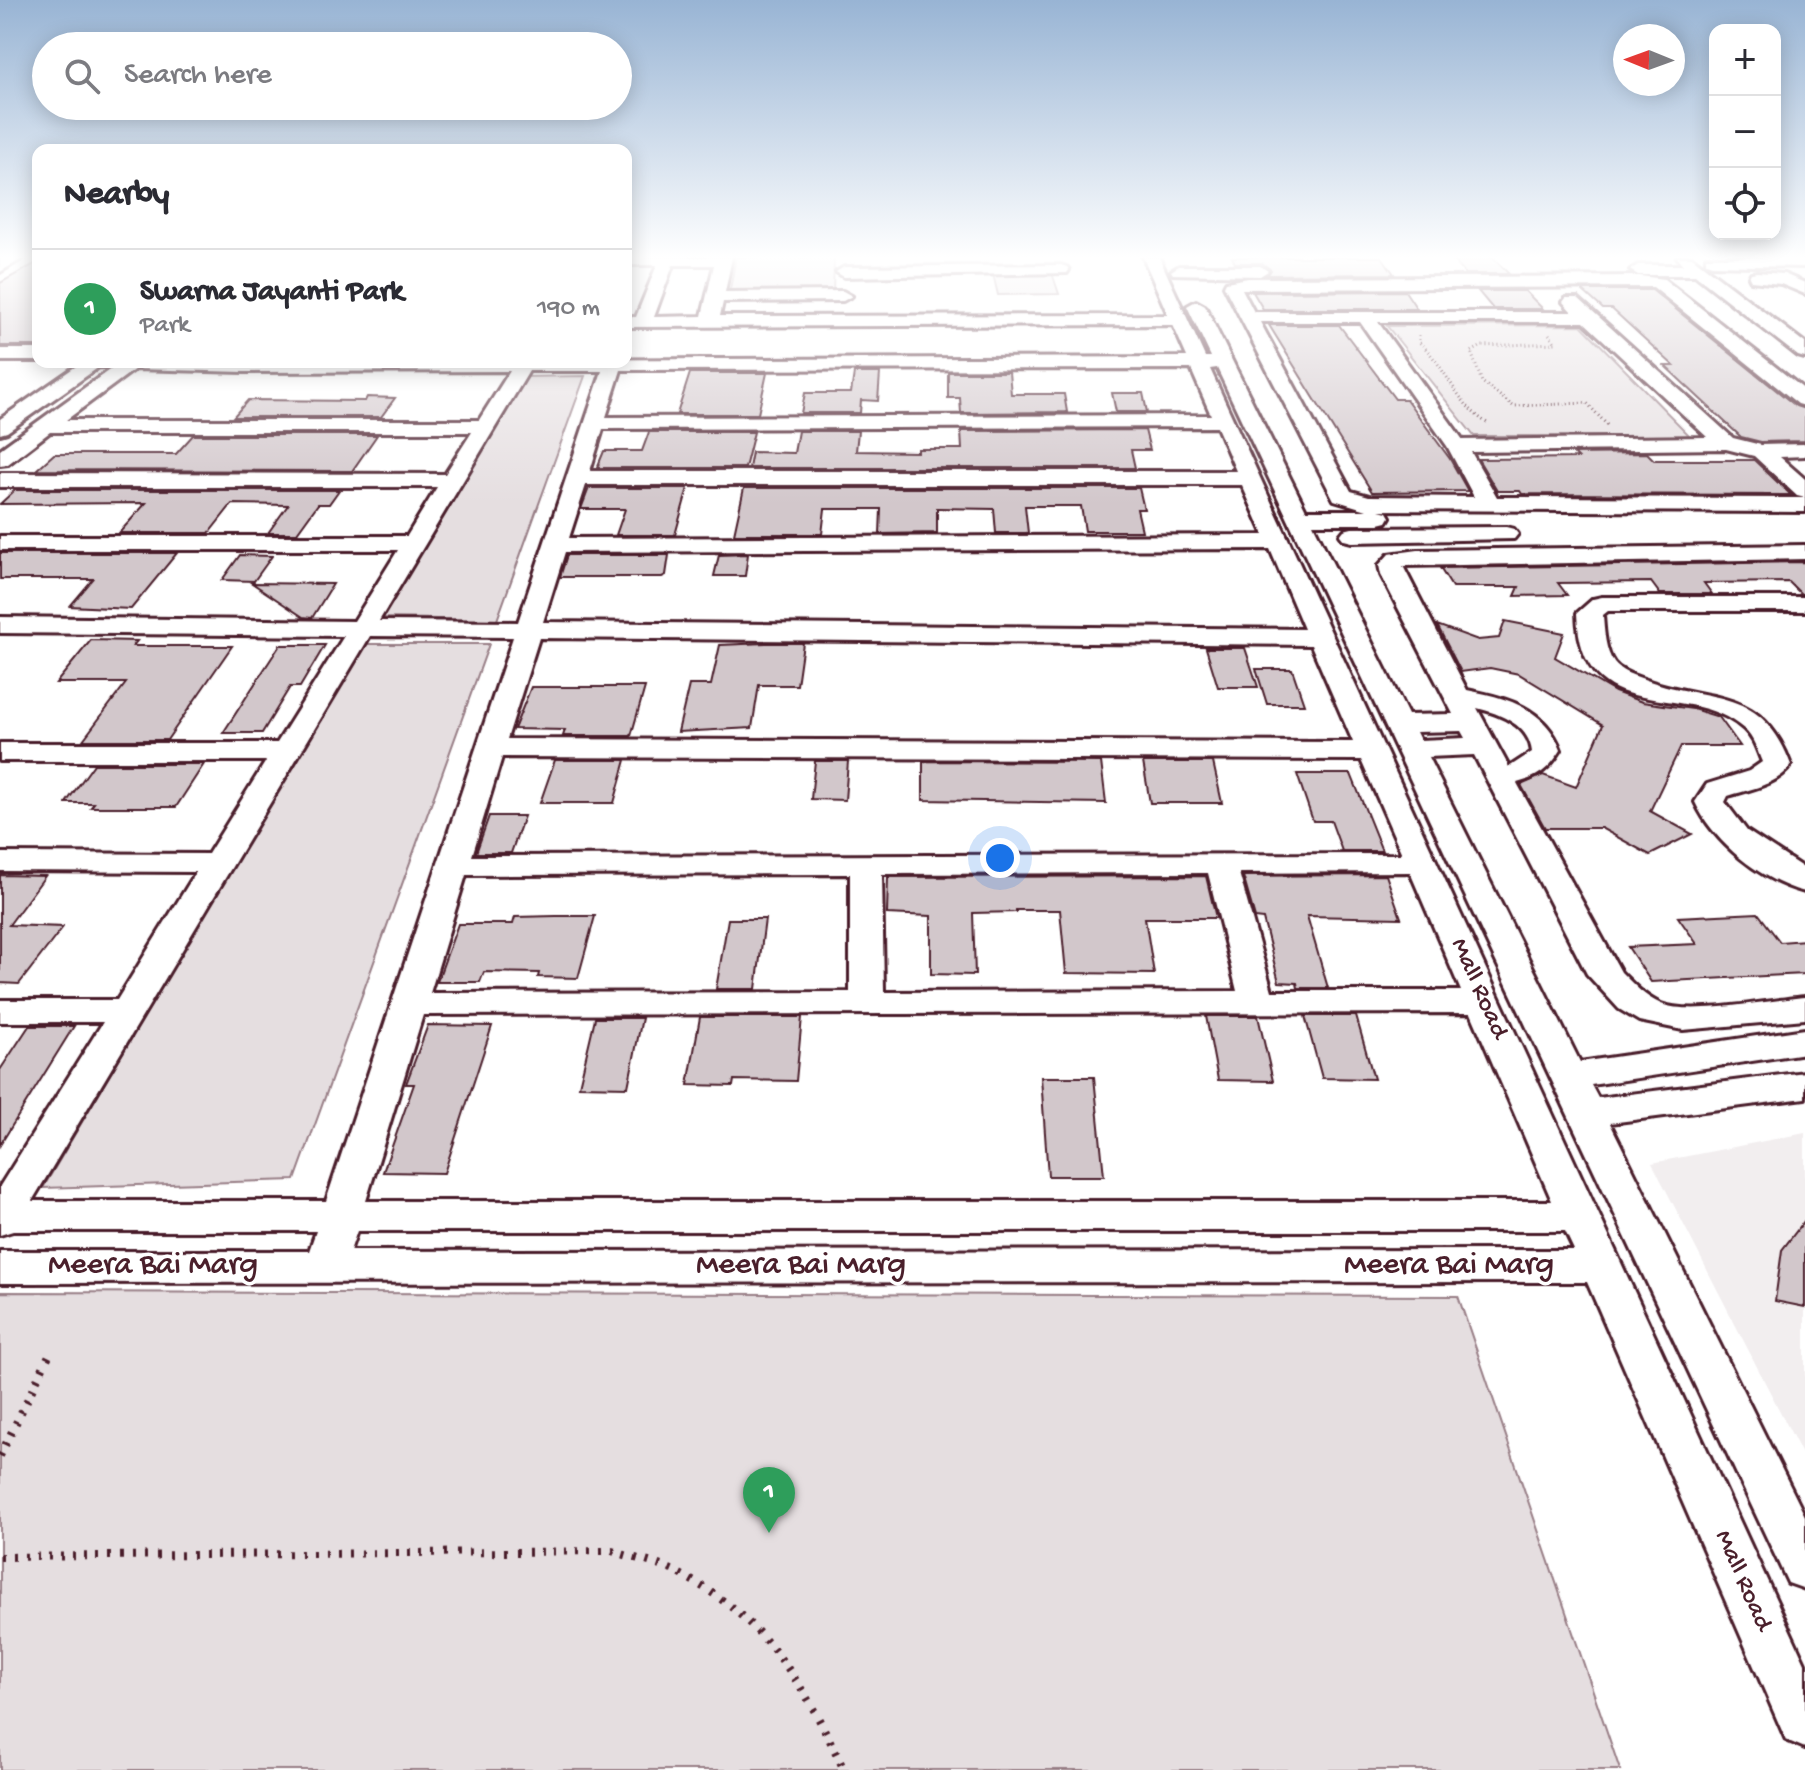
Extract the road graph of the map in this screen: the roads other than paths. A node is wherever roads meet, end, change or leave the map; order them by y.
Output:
1 (686, 340) edge
2 (706, 340) edge
3 (740, 340) edge
4 (1194, 340) edge
5 (1201, 340) edge
6 (1260, 340) edge
7 (1381, 340) edge
8 (1613, 340) edge
9 (1729, 340) edge
10 (705, 346) junction
11 (1804, 348) edge
12 (0, 355) edge
13 (32, 355) edge
14 (1748, 355) junction
15 (632, 358) edge
16 (1209, 358) junction
17 (0, 361) edge
18 (32, 361) edge
19 (85, 368) edge
20 (124, 368) edge
21 (521, 368) edge
22 (616, 368) edge
23 (1805, 400) edge
24 (1224, 421) junction
25 (4, 422) edge
26 (594, 423) junction
27 (46, 426) junction
28 (485, 426) junction
29 (1726, 443) junction
30 (1457, 446) junction
31 (1805, 450) edge
32 (1761, 451) junction
33 (0, 459) edge
34 (577, 478) junction
35 (1250, 478) junction
36 (0, 480) edge
37 (452, 481) junction
38 (1805, 491) edge
39 (1489, 503) junction
40 (1805, 505) edge
41 (1805, 516) edge
42 (1294, 531) junction
43 (1805, 533) edge
44 (0, 543) edge
45 (413, 543) junction
46 (555, 545) junction
47 (1805, 552) edge
48 (1805, 604) edge
49 (0, 625) edge
50 (362, 628) junction
51 (528, 630) junction
52 (1320, 637) junction
53 (1457, 696) junction
54 (1477, 734) junction
55 (1404, 737) junction
56 (490, 748) junction
57 (1372, 751) junction
58 (0, 752) edge
59 (286, 752) junction
60 (1500, 778) junction
61 (0, 862) edge
62 (218, 863) junction
63 (1422, 863) junction
64 (1221, 864) junction
65 (866, 865) junction
66 (453, 866) junction
67 (1805, 882) edge
68 (1257, 1002) junction
69 (1484, 1002) junction
70 (867, 1003) junction
71 (409, 1004) junction
72 (1805, 1008) edge
73 (0, 1011) edge
74 (128, 1011) junction
75 (1805, 1041) edge
76 (1568, 1076) junction
77 (1805, 1085) edge
78 (1586, 1113) junction
79 (341, 1216) junction
80 (1579, 1216) junction
81 (1, 1217) edge
82 (325, 1266) junction
83 (1602, 1266) junction
84 (0, 1267) edge
85 (1805, 1567) edge
86 (1805, 1722) edge

1 - 10 street
2 - 10 street
3 - 10 street
4 - 16 street, Mall Road
5 - 16 street, Mall Road
6 - 39 street
7 - 30 street
8 - 29 street
9 - 14 street
10 - 15 street
10 - 16 street
11 - 14 street
12 - 13 street
14 - 23 street
16 - 24 street, Mall Road
16 - 42 street, Mall Road
17 - 18 street
19 - 25 street
20 - 27 street
21 - 28 street
22 - 26 street
24 - 26 street
24 - 35 street, Mall Road
26 - 34 street
27 - 28 street
27 - 33 street
28 - 37 street
29 - 30 street
29 - 32 street
30 - 39 street
31 - 32 street
32 - 38 street
34 - 35 street
34 - 46 street
35 - 42 street, Mall Road
36 - 37 street
37 - 45 street
39 - 40 street
41 - 42 street
42 - 43 street
42 - 46 street
42 - 52 street, Mall Road
42 - 55 street, Mall Road
44 - 45 street
45 - 50 street
46 - 51 street
47 - 53 street
48 - 67 street
49 - 50 street
50 - 51 street
50 - 59 street
51 - 52 street
51 - 56 street
52 - 57 street, Mall Road
53 - 54 street
53 - 60 street
54 - 55 street
54 - 60 street
55 - 76 street, Mall Road
56 - 57 street
56 - 66 street
57 - 63 street, Mall Road
58 - 59 street
59 - 62 street
60 - 72 street
61 - 62 street
62 - 74 street
63 - 64 street
63 - 69 street, Mall Road
64 - 65 street
64 - 68 street
65 - 66 street
65 - 70 street
66 - 71 street
68 - 69 street
68 - 70 street
69 - 80 street, Mall Road
70 - 71 street
71 - 79 street
73 - 74 street
74 - 81 street
75 - 76 street
76 - 78 street, Mall Road
77 - 78 street
78 - 85 street, Mall Road
79 - 80 street, Meera Bai Marg
79 - 81 street, Meera Bai Marg
79 - 82 street
80 - 83 street, Mall Road
82 - 83 street, Meera Bai Marg
82 - 84 street, Meera Bai Marg
83 - 86 street, Mall Road

